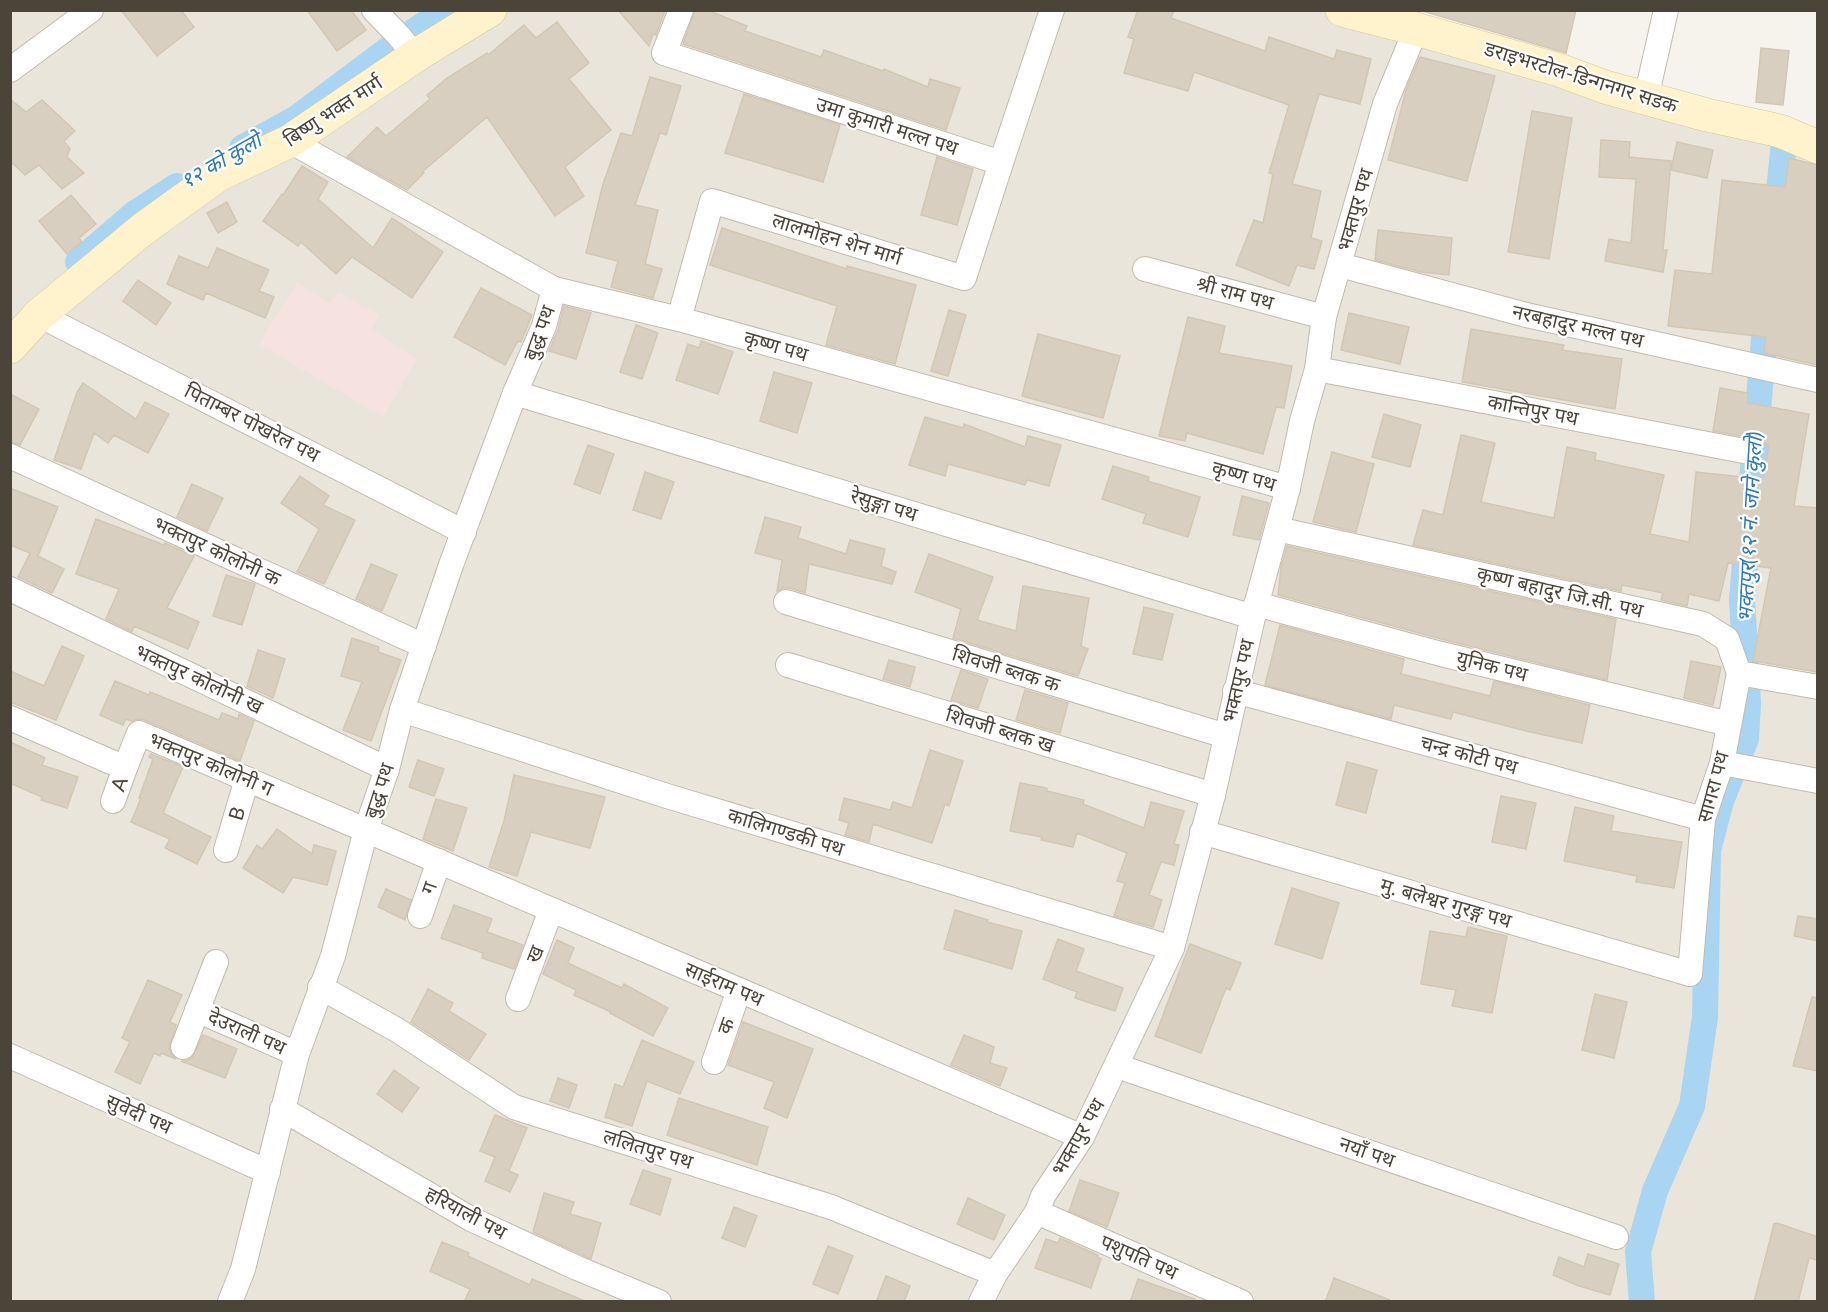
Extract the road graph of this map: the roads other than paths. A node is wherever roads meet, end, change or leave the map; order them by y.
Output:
1 (91, 10) edge
2 (374, 10) edge
3 (490, 10) edge
4 (681, 10) edge
5 (1052, 10) edge
6 (1342, 10) edge
7 (1666, 10) edge
8 (1416, 29) junction
9 (407, 46) junction
10 (10, 70) edge
11 (1646, 98) junction
12 (290, 141) junction
13 (1818, 147) edge
14 (1001, 163) junction
15 (1340, 265) junction
16 (1145, 269) dead end
17 (554, 289) junction
18 (39, 315) junction
19 (1324, 317) junction
20 (679, 319) junction
21 (10, 347) edge
22 (1317, 369) junction
23 (1818, 380) edge
24 (515, 393) junction
25 (1749, 452) dead end
26 (10, 456) edge
27 (1288, 488) junction
28 (1277, 529) junction
29 (464, 532) junction
30 (10, 589) edge
31 (786, 602) dead end
32 (1254, 610) junction
33 (424, 646) junction
34 (788, 664) dead end
35 (1745, 674) junction
36 (1818, 687) edge
37 (1235, 691) junction
38 (402, 710) junction
39 (10, 718) edge
40 (1729, 724) junction
41 (1226, 736) junction
42 (1731, 765) junction
43 (125, 768) junction
44 (387, 769) junction
45 (247, 779) junction
46 (1818, 781) edge
47 (1213, 795) junction
48 (113, 801) dead end
49 (1702, 819) junction
50 (366, 830) junction
51 (1202, 832) junction
52 (226, 850) dead end
53 (439, 861) junction
54 (551, 909) junction
55 (420, 916) dead end
56 (1172, 948) junction
57 (216, 962) dead end
58 (1690, 974) joint
59 (320, 987) junction
60 (739, 990) junction
61 (518, 999) dead end
62 (197, 1010) junction
63 (183, 1047) dead end
64 (297, 1054) junction
65 (10, 1056) edge
66 (714, 1062) dead end
67 (1117, 1066) junction
68 (282, 1109) junction
69 (1082, 1137) junction
70 (268, 1172) junction
71 (1037, 1212) junction
72 (1616, 1237) dead end
73 (995, 1274) junction
74 (230, 1302) edge
75 (658, 1302) edge
76 (981, 1302) edge
77 (1241, 1302) edge

1 - 10 street
2 - 9 street
3 - 9 street, बिष्णु भक्त मार्ग
4 - 14 street, उमा कुमारी मल्ल पथ
5 - 14 street
6 - 8 street, डराइभरटोल-डिन्गनगर सडक
7 - 11 street
8 - 11 street, डराइभरटोल-डिन्गनगर सडक
8 - 15 street, भक्तपुर पथ
9 - 12 street, बिष्णु भक्त मार्ग
11 - 13 street, डराइभरटोल-डिन्गनगर सडक
12 - 17 street, कृष्ण पथ
12 - 18 street, बिष्णु भक्त मार्ग
14 - 20 street, लालमोहन शेन मार्ग
15 - 19 street, भक्तपुर पथ
15 - 23 street, नरबहादुर मल्ल पथ
16 - 19 street, श्री राम पथ
17 - 20 street, कृष्ण पथ
17 - 24 street, बुद्ध पथ
18 - 21 street, बिष्णु भक्त मार्ग
18 - 29 street, पिताम्बर पोखरेल पथ
19 - 22 street, भक्तपुर पथ
20 - 27 street, कृष्ण पथ
22 - 25 street, कान्तिपुर पथ
22 - 27 street, भक्तपुर पथ
24 - 29 street, बुद्ध पथ
24 - 32 street, रेसुङ्गा पथ
26 - 33 street, भक्तपुर कोलोनी क
27 - 28 street, भक्तपुर पथ
28 - 32 street, भक्तपुर पथ
28 - 35 street, कृष्ण बहादुर जि.सी. पथ
29 - 33 street, बुद्ध पथ
30 - 44 street, भक्तपुर कोलोनी ख
31 - 41 street, शिवजी ब्लक क
32 - 37 street, भक्तपुर पथ
32 - 40 street, युनिक पथ
33 - 38 street, बुद्ध पथ
34 - 47 street, शिवजी ब्लक ख
35 - 36 street
35 - 40 street, सागरा पथ
37 - 41 street, भक्तपुर पथ
37 - 49 street, चन्द्र कोटी पथ
38 - 44 street, बुद्ध पथ
38 - 56 street, कालिगण्डकी पथ
39 - 43 street, भक्तपुर कोलोनी ग
40 - 42 street, सागरा पथ
41 - 47 street, भक्तपुर पथ
42 - 46 street
42 - 49 street, सागरा पथ
43 - 45 street, भक्तपुर कोलोनी ग
43 - 48 street, A
44 - 50 street, बुद्ध पथ
45 - 50 street, भक्तपुर कोलोनी ग
45 - 52 street, B
47 - 51 street, भक्तपुर पथ
49 - 58 street, सागरा पथ
50 - 53 street, साईराम पथ
50 - 59 street, बुद्ध पथ
51 - 56 street, भक्तपुर पथ
51 - 58 street, मु. बलेश्वर गुरङ्ग पथ
53 - 54 street, साईराम पथ
53 - 55 street, ग
54 - 60 street, साईराम पथ
54 - 61 street, ख
56 - 67 street, भक्तपुर पथ
57 - 62 street, देउराली पथ
59 - 64 street, बुद्ध पथ
59 - 73 street, ललितपुर पथ
60 - 66 street, क
60 - 69 street, साईराम पथ
62 - 63 street, देउराली पथ
62 - 64 street, देउराली पथ
64 - 68 street, बुद्ध पथ
65 - 70 street, सुवेदी पथ
67 - 69 street, भक्तपुर पथ
67 - 72 street, नयाँ पथ
68 - 70 street, बुद्ध पथ
68 - 75 street, हरियाली पथ
69 - 71 street, भक्तपुर पथ
70 - 74 street, बुद्ध पथ
71 - 73 street, भक्तपुर पथ
71 - 77 street, पशुपति पथ
73 - 76 street, भक्तपुर पथ

